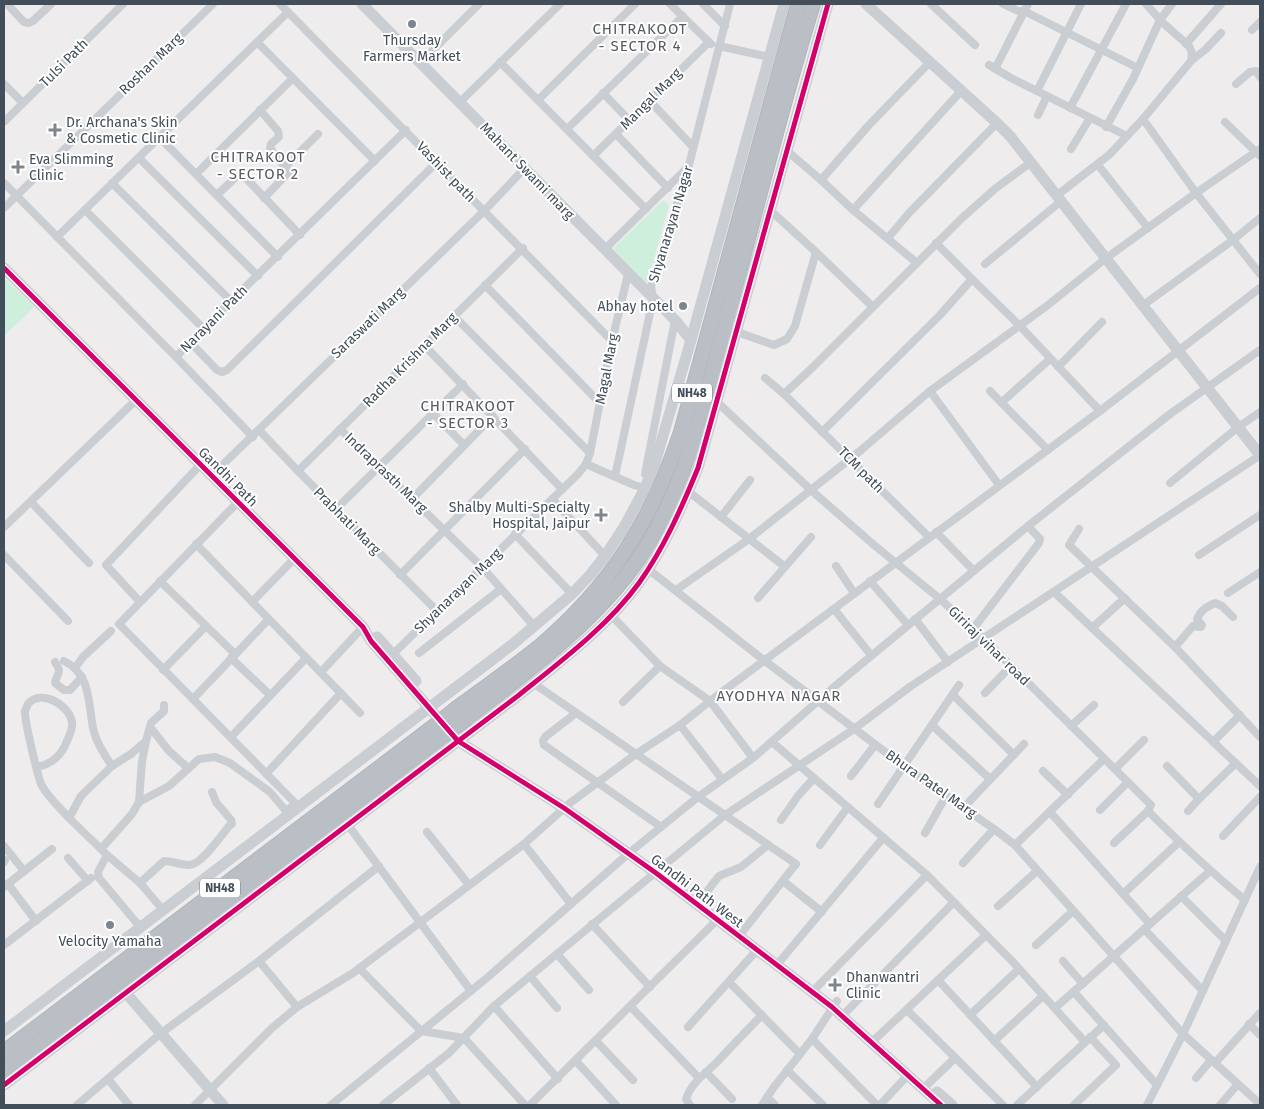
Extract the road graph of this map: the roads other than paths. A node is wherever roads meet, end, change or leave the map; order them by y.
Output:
1 (7, 4) edge
2 (51, 4) edge
3 (124, 4) edge
4 (214, 4) edge
5 (280, 4) edge
6 (466, 4) edge
7 (480, 4) edge
8 (560, 4) edge
9 (635, 4) edge
10 (670, 4) edge
11 (703, 4) edge
12 (730, 4) edge
13 (784, 4) edge
14 (798, 4) edge
15 (813, 4) edge
16 (828, 4) edge
17 (866, 4) edge
18 (931, 4) edge
19 (1003, 4) edge
20 (1081, 4) edge
21 (1126, 4) edge
22 (1146, 4) edge
23 (1172, 4) edge
24 (1221, 4) edge
25 (365, 5) edge
26 (1026, 8) edge
27 (472, 11) junction
28 (288, 12) junction
29 (683, 16) junction
30 (1160, 20) junction
31 (1260, 22) edge
32 (724, 26) junction
33 (1252, 30) dead end
34 (1067, 32) junction
35 (1221, 33) dead end
36 (257, 42) junction
37 (709, 42) junction
38 (1186, 44) junction
39 (976, 45) dead end
40 (719, 48) junction
41 (1102, 50) junction
42 (769, 57) junction
43 (1191, 61) junction
44 (500, 62) junction
45 (930, 62) junction
46 (420, 63) junction
47 (1138, 68) junction
48 (1260, 77) edge
49 (292, 79) junction
50 (4, 84) edge
51 (1236, 84) dead end
52 (961, 91) junction
53 (1037, 91) junction
54 (603, 93) junction
55 (1047, 96) junction
56 (538, 100) junction
57 (650, 101) junction
58 (459, 102) junction
59 (23, 103) junction
60 (1070, 108) junction
61 (260, 110) junction
62 (1038, 114) dead end
63 (1090, 118) junction
64 (1143, 119) junction
65 (630, 121) junction
66 (4, 122) edge
67 (997, 122) junction
68 (1225, 122) dead end
69 (1106, 127) junction
70 (567, 129) junction
71 (406, 130) junction
72 (318, 134) dead end
73 (616, 134) junction
74 (1127, 136) junction
75 (160, 138) junction
76 (693, 147) junction
77 (1072, 149) dead end
78 (786, 150) junction
79 (1259, 153) edge
80 (593, 156) junction
81 (139, 158) junction
82 (375, 162) junction
83 (437, 162) junction
84 (1030, 163) junction
85 (1098, 165) junction
86 (286, 166) junction
87 (689, 166) junction
88 (524, 169) junction
89 (196, 174) junction
90 (821, 180) junction
91 (4, 183) edge
92 (112, 183) junction
93 (668, 188) junction
94 (1196, 193) junction
95 (216, 195) junction
96 (16, 196) junction
97 (264, 198) junction
98 (1058, 199) junction
99 (4, 208) edge
100 (646, 209) junction
101 (85, 210) junction
102 (853, 210) junction
103 (484, 211) junction
104 (771, 212) junction
105 (1260, 218) edge
106 (1148, 228) junction
107 (300, 235) junction
108 (57, 237) junction
109 (888, 238) junction
110 (1233, 240) junction
111 (936, 243) junction
112 (523, 248) junction
113 (604, 250) junction
114 (816, 252) junction
115 (278, 257) junction
116 (1105, 259) junction
117 (917, 263) junction
118 (985, 264) dead end
119 (4, 268) edge
120 (628, 274) junction
121 (1260, 274) edge
122 (258, 276) junction
123 (972, 279) junction
124 (485, 285) junction
125 (1260, 288) edge
126 (653, 299) junction
127 (231, 301) junction
128 (1142, 306) junction
129 (873, 307) junction
130 (454, 316) junction
131 (675, 320) junction
132 (1102, 322) dead end
133 (1020, 326) junction
134 (204, 329) junction
135 (737, 332) junction
136 (691, 340) junction
137 (612, 341) junction
138 (191, 343) junction
139 (424, 346) junction
140 (1260, 350) edge
141 (1177, 351) junction
142 (176, 357) junction
143 (1050, 359) junction
144 (1058, 368) junction
145 (765, 378) dead end
146 (463, 384) junction
147 (1207, 389) junction
148 (990, 390) dead end
149 (930, 391) junction
150 (784, 394) junction
151 (135, 401) junction
152 (718, 402) junction
153 (1002, 402) junction
154 (600, 403) junction
155 (1100, 411) junction
156 (1260, 412) edge
157 (433, 413) junction
158 (493, 416) junction
159 (1237, 428) junction
160 (340, 429) junction
161 (259, 430) junction
162 (822, 432) junction
163 (253, 437) junction
164 (464, 445) junction
165 (524, 449) junction
166 (1048, 450) junction
167 (590, 454) junction
168 (1260, 456) edge
169 (850, 459) junction
170 (586, 464) junction
171 (200, 465) junction
172 (378, 466) junction
173 (298, 471) junction
174 (211, 476) junction
175 (615, 476) junction
176 (750, 480) dead end
177 (1170, 483) dead end
178 (999, 486) junction
179 (642, 488) junction
180 (562, 489) junction
181 (810, 489) junction
182 (688, 492) junction
183 (412, 499) junction
184 (552, 499) junction
185 (31, 502) junction
186 (238, 502) junction
187 (336, 509) junction
188 (1260, 515) edge
189 (721, 517) junction
190 (1028, 526) junction
191 (4, 527) edge
192 (1079, 529) dead end
193 (444, 530) junction
194 (936, 532) junction
195 (515, 534) junction
196 (811, 537) dead end
197 (929, 537) junction
198 (749, 539) junction
199 (196, 544) junction
200 (4, 555) edge
201 (1199, 555) dead end
202 (605, 556) junction
203 (294, 559) junction
204 (89, 563) dead end
205 (895, 563) junction
206 (784, 566) junction
207 (836, 566) dead end
208 (1092, 566) junction
209 (482, 567) junction
210 (648, 569) junction
211 (974, 571) junction
212 (1260, 572) edge
213 (400, 575) junction
214 (160, 581) junction
215 (870, 581) junction
216 (501, 589) junction
217 (676, 590) junction
218 (1054, 592) junction
219 (854, 593) junction
220 (1228, 593) dead end
221 (572, 594) junction
222 (758, 598) dead end
223 (1125, 598) junction
224 (940, 599) junction
225 (140, 602) junction
226 (252, 602) junction
227 (834, 609) junction
228 (436, 610) junction
229 (611, 615) junction
230 (1233, 618) dead end
231 (915, 619) junction
232 (268, 620) junction
233 (68, 622) dead end
234 (908, 625) junction
235 (206, 626) junction
236 (534, 626) junction
237 (363, 628) junction
238 (1092, 628) junction
239 (972, 629) junction
240 (111, 631) dead end
241 (983, 638) junction
242 (1174, 647) junction
243 (419, 653) dead end
244 (393, 654) junction
245 (871, 655) junction
246 (233, 656) junction
247 (306, 658) junction
248 (64, 661) dead end
249 (765, 661) junction
250 (55, 662) dead end
251 (948, 662) junction
252 (660, 666) junction
253 (1011, 666) junction
254 (75, 668) junction
255 (164, 670) junction
256 (321, 672) junction
257 (82, 677) junction
258 (533, 683) junction
259 (959, 686) dead end
260 (341, 693) junction
261 (985, 694) dead end
262 (270, 695) junction
263 (952, 695) junction
264 (193, 699) junction
265 (710, 701) junction
266 (817, 701) junction
267 (623, 702) dead end
268 (164, 705) dead end
269 (1094, 705) dead end
270 (433, 707) junction
271 (360, 713) dead end
272 (462, 713) junction
273 (576, 713) junction
274 (1240, 715) junction
275 (680, 725) junction
276 (933, 726) junction
277 (1071, 726) junction
278 (150, 727) junction
279 (440, 729) junction
280 (854, 729) junction
281 (231, 737) junction
282 (1260, 737) edge
283 (461, 738) junction
284 (1144, 740) dead end
285 (146, 741) junction
286 (772, 742) junction
287 (1213, 742) junction
288 (1024, 744) dead end
289 (875, 745) junction
290 (636, 754) junction
291 (1014, 755) junction
292 (754, 758) junction
293 (1104, 759) junction
294 (1236, 763) junction
295 (799, 764) junction
296 (112, 766) junction
297 (1167, 766) dead end
298 (905, 767) junction
299 (36, 768) junction
300 (188, 768) junction
301 (1115, 769) junction
302 (1043, 771) dead end
303 (266, 774) junction
304 (851, 776) dead end
305 (814, 778) junction
306 (722, 779) junction
307 (990, 779) junction
308 (1128, 782) junction
309 (597, 783) junction
310 (1260, 786) edge
311 (212, 792) dead end
312 (1068, 795) junction
313 (946, 796) junction
314 (698, 797) junction
315 (1260, 797) edge
316 (1199, 799) junction
317 (139, 802) junction
318 (878, 804) dead end
319 (298, 805) junction
320 (567, 805) junction
321 (848, 807) junction
322 (964, 807) junction
323 (1100, 810) dead end
324 (1148, 811) junction
325 (1188, 811) dead end
326 (1050, 812) junction
327 (725, 816) junction
328 (69, 818) junction
329 (781, 820) dead end
330 (348, 825) junction
331 (660, 827) junction
332 (994, 828) junction
333 (427, 832) dead end
334 (926, 833) dead end
335 (1223, 836) dead end
336 (884, 838) junction
337 (1179, 842) junction
338 (1114, 843) dead end
339 (524, 844) junction
340 (768, 845) junction
341 (820, 845) dead end
342 (4, 846) edge
343 (1015, 846) junction
344 (52, 849) dead end
345 (632, 851) junction
346 (104, 852) junction
347 (68, 858) dead end
348 (963, 863) dead end
349 (379, 866) junction
350 (1260, 867) edge
351 (24, 871) junction
352 (659, 871) junction
353 (1037, 871) junction
354 (1210, 871) junction
355 (927, 875) junction
356 (783, 881) junction
357 (140, 883) junction
358 (6, 885) edge
359 (470, 885) junction
360 (1124, 893) junction
361 (1181, 896) junction
362 (701, 899) junction
363 (1245, 900) junction
364 (954, 902) junction
365 (571, 904) junction
366 (998, 906) dead end
367 (164, 911) junction
368 (1073, 911) junction
369 (822, 912) junction
370 (719, 917) junction
371 (36, 921) junction
372 (420, 922) junction
373 (592, 924) junction
374 (1147, 926) junction
375 (141, 928) junction
376 (743, 931) junction
377 (986, 935) junction
378 (1226, 941) junction
379 (4, 945) edge
380 (1036, 945) dead end
381 (757, 950) junction
382 (556, 954) junction
383 (1114, 956) junction
384 (781, 960) junction
385 (259, 961) junction
386 (1063, 961) dead end
387 (359, 968) junction
388 (1020, 969) junction
389 (530, 976) junction
390 (938, 980) junction
391 (729, 982) junction
392 (1083, 984) junction
393 (650, 987) junction
394 (817, 987) junction
395 (589, 990) dead end
396 (471, 991) junction
397 (1203, 991) junction
398 (1074, 992) junction
399 (126, 993) junction
400 (1043, 996) junction
401 (834, 1004) junction
402 (494, 1006) junction
403 (630, 1006) junction
404 (297, 1007) junction
405 (557, 1008) dead end
406 (1055, 1008) junction
407 (907, 1010) junction
408 (847, 1011) junction
409 (1260, 1013) edge
410 (970, 1015) junction
411 (762, 1016) junction
412 (1249, 1024) junction
413 (1104, 1025) junction
414 (688, 1027) dead end
415 (4, 1031) edge
416 (421, 1031) junction
417 (160, 1034) junction
418 (1183, 1034) junction
419 (1260, 1035) edge
420 (464, 1038) junction
421 (812, 1038) junction
422 (874, 1040) junction
423 (1088, 1040) junction
424 (596, 1041) junction
425 (994, 1041) junction
426 (4, 1052) edge
427 (800, 1054) junction
428 (955, 1058) junction
429 (576, 1061) junction
430 (1213, 1062) junction
431 (429, 1068) junction
432 (4, 1070) edge
433 (787, 1070) junction
434 (706, 1072) junction
435 (907, 1076) junction
436 (699, 1078) junction
437 (1196, 1078) dead end
438 (108, 1079) junction
439 (558, 1079) junction
440 (633, 1080) dead end
441 (928, 1084) junction
442 (1238, 1084) junction
443 (4, 1085) edge
444 (1157, 1085) junction
445 (1037, 1087) junction
446 (211, 1091) junction
447 (767, 1097) junction
448 (732, 1099) dead end
449 (1260, 1104) edge
450 (77, 1105) edge
451 (129, 1105) edge
452 (195, 1105) edge
453 (223, 1105) edge
454 (332, 1105) edge
455 (383, 1105) edge
456 (457, 1105) edge
457 (524, 1105) edge
458 (530, 1105) edge
459 (616, 1105) edge
460 (690, 1105) edge
461 (762, 1105) edge
462 (775, 1105) edge
463 (823, 1105) edge
464 (879, 1105) edge
465 (941, 1105) edge
466 (952, 1105) edge
467 (1003, 1105) edge
468 (1017, 1105) edge
469 (1074, 1105) edge
470 (1148, 1105) edge
471 (1220, 1105) edge

1 - 2 street
3 - 59 street, Tulsi Path
4 - 96 street, Roshan Marg
5 - 28 street, Vashist path
6 - 27 street
7 - 27 street
8 - 44 street
9 - 56 street
10 - 29 street
11 - 32 street
12 - 32 street, Shyanarayan Nagar
13 - 42 street
14 - 272 highway, NH48
15 - 272 highway, NH48
16 - 78 street
17 - 45 street
18 - 39 street
19 - 26 street
20 - 34 street
21 - 41 street
22 - 30 street
23 - 30 street
24 - 38 street
25 - 46 street, Mahant Swami marg
26 - 34 street
26 - 53 street
27 - 46 street
28 - 36 street
28 - 71 street, Vashist path
29 - 37 street
29 - 54 street
30 - 38 street
30 - 47 street
31 - 33 street
32 - 40 street, Shyanarayan Nagar
34 - 41 street
34 - 53 street
35 - 43 street
36 - 49 street
36 - 75 street
37 - 40 street
37 - 57 street, Mangal Marg
38 - 43 street
40 - 42 street
40 - 76 street, Shyanarayan Nagar
41 - 47 street
41 - 60 street
42 - 136 street
43 - 64 street
44 - 56 street
44 - 58 street
45 - 52 street
45 - 90 street
46 - 58 street, Mahant Swami marg
47 - 69 street
48 - 51 street
49 - 61 street
49 - 82 street
50 - 59 street
52 - 67 street
52 - 102 street
53 - 55 street
54 - 65 street
54 - 70 street
55 - 60 street
55 - 62 street
56 - 70 street
57 - 65 street, Mangal Marg
57 - 76 street
58 - 88 street, Mahant Swami marg
59 - 66 street, Tulsi Path
60 - 63 street
61 - 86 street
61 - 89 street
63 - 69 street
63 - 77 street
64 - 74 street
64 - 94 street
65 - 73 street, Mangal Marg
67 - 84 street
67 - 109 street
68 - 79 street
69 - 74 street
70 - 80 street
71 - 82 street, Narayani Path
71 - 83 street, Vashist path
72 - 86 street
73 - 80 street, Mangal Marg
73 - 93 street
74 - 85 street
75 - 81 street
75 - 89 street
76 - 87 street, Shyanarayan Nagar
78 - 90 street
78 - 104 street
79 - 94 street
80 - 100 street
81 - 92 street
81 - 122 street
82 - 107 street, Narayani Path
83 - 103 street, Vashist path
83 - 138 street
84 - 98 street
84 - 111 street
85 - 98 street
85 - 106 street
86 - 97 street
87 - 93 street
87 - 126 street, Shyanarayan Nagar
88 - 103 street, Saraswati Marg
88 - 113 street, Mahant Swami marg
89 - 95 street
90 - 102 street
91 - 96 street, Narayani Path
92 - 101 street
92 - 127 street
93 - 100 street
94 - 106 street
94 - 110 street
95 - 97 street
95 - 115 street
96 - 99 street, Roshan Marg
96 - 108 street, Narayani Path
97 - 107 street
98 - 116 street
98 - 118 street
100 - 113 street
101 - 108 street
101 - 134 street
102 - 109 street
103 - 112 street, Vashist path
103 - 161 street, Saraswati Marg
104 - 114 street
104 - 135 street
105 - 110 street
106 - 116 street
107 - 115 street, Narayani Path
108 - 142 street, Narayani Path
109 - 117 street
110 - 121 street
110 - 128 street
111 - 117 street
111 - 123 street
112 - 124 street, Radha Krishna Marg
112 - 137 street, Vashist path
113 - 120 street, Mahant Swami marg
114 - 129 street
114 - 135 street
115 - 122 street, Narayani Path
116 - 128 street
116 - 133 street
117 - 129 street
119 - 151 street, Gandhi Path
120 - 126 street, Mahant Swami marg
120 - 137 street, Magal Marg
122 - 127 street, Narayani Path
123 - 133 street
123 - 162 street
124 - 130 street, Radha Krishna Marg
124 - 154 street
125 - 141 street
126 - 131 street, Mahant Swami marg
126 - 175 street, Shyanarayan Nagar
127 - 134 street, Narayani Path
128 - 141 street
129 - 150 street
130 - 139 street, Radha Krishna Marg
130 - 167 street
131 - 136 street, Mahant Swami marg
131 - 179 street
132 - 144 street
133 - 143 street
133 - 149 street
134 - 138 street, Narayani Path
135 - 152 street
136 - 179 street
137 - 154 street, Magal Marg
138 - 142 street, Narayani Path
139 - 146 street
139 - 160 street, Radha Krishna Marg
140 - 147 street
141 - 147 street
141 - 155 street
142 - 163 street
143 - 144 street
143 - 153 street
144 - 155 street
145 - 150 street, TCM path
146 - 157 street
146 - 158 street
147 - 159 street
147 - 190 street
148 - 153 street
149 - 169 street
149 - 178 street
150 - 162 street, TCM path
151 - 171 street, Gandhi Path
151 - 185 street
152 - 181 street, Giriraj vihar road
152 - 182 street
153 - 166 street
154 - 167 street, Magal Marg
155 - 166 street
156 - 159 street
157 - 164 street
157 - 172 street
158 - 164 street
158 - 165 street
159 - 168 street
159 - 177 street
160 - 172 street, Indraprasth Marg
160 - 173 street, Radha Krishna Marg
161 - 163 street, Saraswati Marg
161 - 173 street, Prabhati Marg
162 - 169 street, TCM path
163 - 174 street, Saraswati Marg
164 - 183 street
165 - 180 street
165 - 193 street
166 - 178 street
167 - 170 street, Magal Marg
168 - 208 street
169 - 181 street
169 - 197 street, TCM path
170 - 175 street
170 - 180 street, Shyanarayan Marg
171 - 174 street, Gandhi Path
171 - 225 street
172 - 183 street, Indraprasth Marg
172 - 187 street
173 - 187 street, Prabhati Marg
174 - 186 street, Gandhi Path
175 - 179 street
176 - 189 street
178 - 194 street
179 - 202 street
180 - 184 street, Shyanarayan Marg
181 - 198 street
181 - 205 street, Giriraj vihar road
182 - 189 street
182 - 210 street
183 - 193 street, Indraprasth Marg
184 - 195 street, Shyanarayan Marg
184 - 202 street
185 - 191 street
185 - 204 street
186 - 199 street
186 - 203 street, Gandhi Path
187 - 213 street, Prabhati Marg
188 - 201 street
189 - 198 street
190 - 211 street
190 - 239 street
192 - 208 street
193 - 209 street, Indraprasth Marg
193 - 213 street
194 - 197 street
194 - 211 street
195 - 209 street, Shyanarayan Marg
195 - 221 street
196 - 206 street
197 - 205 street
198 - 206 street
198 - 217 street
199 - 214 street
199 - 226 street
200 - 233 street
202 - 221 street
203 - 226 street
203 - 237 street, Gandhi Path
205 - 215 street
205 - 224 street, Giriraj vihar road
206 - 222 street
207 - 219 street
208 - 218 street
208 - 223 street
209 - 216 street, Indraprasth Marg
209 - 228 street, Shyanarayan Marg
210 - 217 street, Bhura Patel Marg
210 - 229 street
211 - 224 street
212 - 220 street
213 - 228 street, Prabhati Marg
214 - 225 street
214 - 235 street
215 - 219 street
215 - 234 street
216 - 236 street, Indraprasth Marg
216 - 243 street
217 - 249 street, Bhura Patel Marg
218 - 238 street
218 - 241 street
219 - 227 street
221 - 236 street
223 - 238 street
223 - 242 street
224 - 231 street
224 - 239 street, Giriraj vihar road
225 - 255 street
226 - 232 street
227 - 245 street
227 - 249 street
228 - 244 street, Shyanarayan Marg
229 - 252 street
229 - 258 street
230 - 242 street
231 - 234 street
231 - 251 street
232 - 246 street
232 - 247 street
234 - 245 street
235 - 246 street
235 - 255 street
236 - 270 street
237 - 244 street
237 - 256 street
237 - 270 street, Gandhi Path
238 - 287 street
239 - 241 street, Giriraj vihar road
240 - 254 street
241 - 251 street
241 - 253 street, Giriraj vihar road
242 - 274 street
244 - 270 street
245 - 266 street
246 - 262 street
246 - 264 street
247 - 256 street
247 - 262 street
248 - 254 street
249 - 265 street
249 - 266 street, Bhura Patel Marg
250 - 257 street
251 - 280 street
252 - 265 street
252 - 267 street
253 - 261 street
253 - 277 street, Giriraj vihar road
254 - 257 street
255 - 264 street
256 - 260 street
257 - 296 street
258 - 273 street
258 - 283 street
259 - 263 street
260 - 271 street
260 - 303 street
262 - 281 street
263 - 276 street
263 - 291 street
264 - 281 street
265 - 275 street
265 - 292 street
266 - 280 street, Bhura Patel Marg
266 - 286 street
268 - 278 street
269 - 277 street
270 - 283 street
270 - 319 street
272 - 279 highway, NH48, bridge
273 - 290 street
273 - 309 street
274 - 282 street
274 - 287 street
275 - 290 street
275 - 306 street
276 - 298 street
276 - 307 street
277 - 293 street, Giriraj vihar road
278 - 285 street
278 - 300 street
279 - 426 highway, NH48
279 - 432 highway, NH48
280 - 289 street, Bhura Patel Marg
280 - 295 street
281 - 303 street
283 - 320 street
283 - 330 street
284 - 301 street
285 - 296 street
285 - 317 street
286 - 292 street
286 - 295 street
287 - 294 street
288 - 291 street
289 - 298 street, Bhura Patel Marg
289 - 304 street
290 - 309 street
290 - 314 street
291 - 307 street
292 - 306 street
293 - 301 street, Giriraj vihar road
293 - 312 street
294 - 310 street
294 - 316 street
295 - 305 street
295 - 327 street
296 - 328 street
297 - 316 street
298 - 313 street, Bhura Patel Marg
298 - 318 street
299 - 299 street
299 - 328 street
300 - 317 street
300 - 319 street
301 - 308 street, Giriraj vihar road
302 - 312 street
303 - 319 street
305 - 321 street
305 - 329 street
306 - 314 street
307 - 322 street
308 - 323 street
308 - 324 street, Giriraj vihar road
309 - 320 street
309 - 331 street
311 - 357 street
312 - 326 street
313 - 322 street, Bhura Patel Marg
313 - 334 street
314 - 327 street
314 - 331 street
315 - 335 street
316 - 325 street
317 - 346 street
319 - 367 street
320 - 339 street
320 - 345 street, Gandhi Path West
320 - 345 street
321 - 336 street
321 - 341 street
322 - 332 street, Bhura Patel Marg
324 - 337 street, Giriraj vihar road
324 - 338 street
326 - 343 street
326 - 360 street
327 - 340 street
327 - 352 street
328 - 346 street
330 - 349 street
330 - 399 street
331 - 345 street
332 - 343 street, Bhura Patel Marg
332 - 348 street
333 - 359 street
336 - 355 street
336 - 369 street
337 - 354 street, Giriraj vihar road
337 - 360 street
339 - 359 street
339 - 365 street
340 - 356 street
340 - 362 street
342 - 351 street
343 - 353 street, Bhura Patel Marg
344 - 351 street
345 - 352 street, Gandhi Path West
345 - 365 street
346 - 357 street
346 - 375 street
347 - 371 street
349 - 372 street
349 - 385 street
350 - 363 street
351 - 358 street
352 - 362 street
352 - 370 street, Gandhi Path West
352 - 373 street
353 - 366 street
353 - 368 street, Bhura Patel Marg
354 - 361 street
354 - 363 street, Giriraj vihar road
355 - 364 street
355 - 394 street
356 - 369 street
356 - 376 street
357 - 367 street
358 - 371 street
359 - 372 street
360 - 374 street
361 - 374 street
361 - 378 street
362 - 370 street
363 - 378 street
364 - 377 street
364 - 408 street
365 - 396 street
367 - 375 street
368 - 380 street
368 - 383 street, Bhura Patel Marg
369 - 384 street
370 - 376 street
370 - 381 street, Gandhi Path West
370 - 393 street
371 - 379 street
372 - 387 street
372 - 396 street
373 - 382 street
373 - 393 street
374 - 383 street
374 - 397 street
375 - 415 street
376 - 384 street
377 - 388 street
377 - 390 street
378 - 397 street
381 - 391 street
381 - 401 street, Gandhi Path West
382 - 389 street
382 - 395 street
383 - 392 street
383 - 418 street, Bhura Patel Marg
384 - 394 street
385 - 404 street
385 - 417 street
386 - 392 street
387 - 404 street
387 - 416 street
388 - 400 street
388 - 410 street
389 - 402 street
389 - 405 street
390 - 407 street
390 - 410 street
391 - 411 street
391 - 414 street
392 - 398 street
393 - 403 street
394 - 401 street
396 - 416 street
397 - 418 street
398 - 406 street
398 - 413 street
399 - 417 street
399 - 443 street
400 - 406 street
400 - 425 street
401 - 408 street
401 - 421 street
401 - 422 street, Gandhi Path West
402 - 420 street
402 - 439 street
403 - 424 street
403 - 436 street
404 - 446 street
406 - 423 street
407 - 422 street
407 - 428 street
408 - 422 street
409 - 412 street
410 - 425 street
411 - 427 street
411 - 434 street
412 - 419 street
412 - 430 street
413 - 423 street
413 - 444 street
416 - 420 street
416 - 454 street
417 - 438 street
417 - 446 street
418 - 430 street, Bhura Patel Marg
418 - 444 street
420 - 431 street
420 - 457 street
421 - 427 street
421 - 464 street
422 - 435 street, Gandhi Path West
422 - 441 street
423 - 445 street
423 - 469 street
424 - 429 street
424 - 440 street
425 - 445 street
427 - 433 street
428 - 441 street
428 - 467 street
429 - 439 street
429 - 459 street
430 - 437 street
430 - 442 street, Bhura Patel Marg
431 - 455 street
431 - 456 street
433 - 447 street
433 - 463 street
434 - 436 street
434 - 448 street
435 - 464 street
435 - 465 street, Gandhi Path West
436 - 460 street
438 - 450 street
438 - 451 street
439 - 458 street
441 - 466 street
442 - 449 street, Bhura Patel Marg
442 - 471 street
444 - 470 street
445 - 468 street
446 - 452 street
446 - 453 street
447 - 461 street
447 - 462 street

